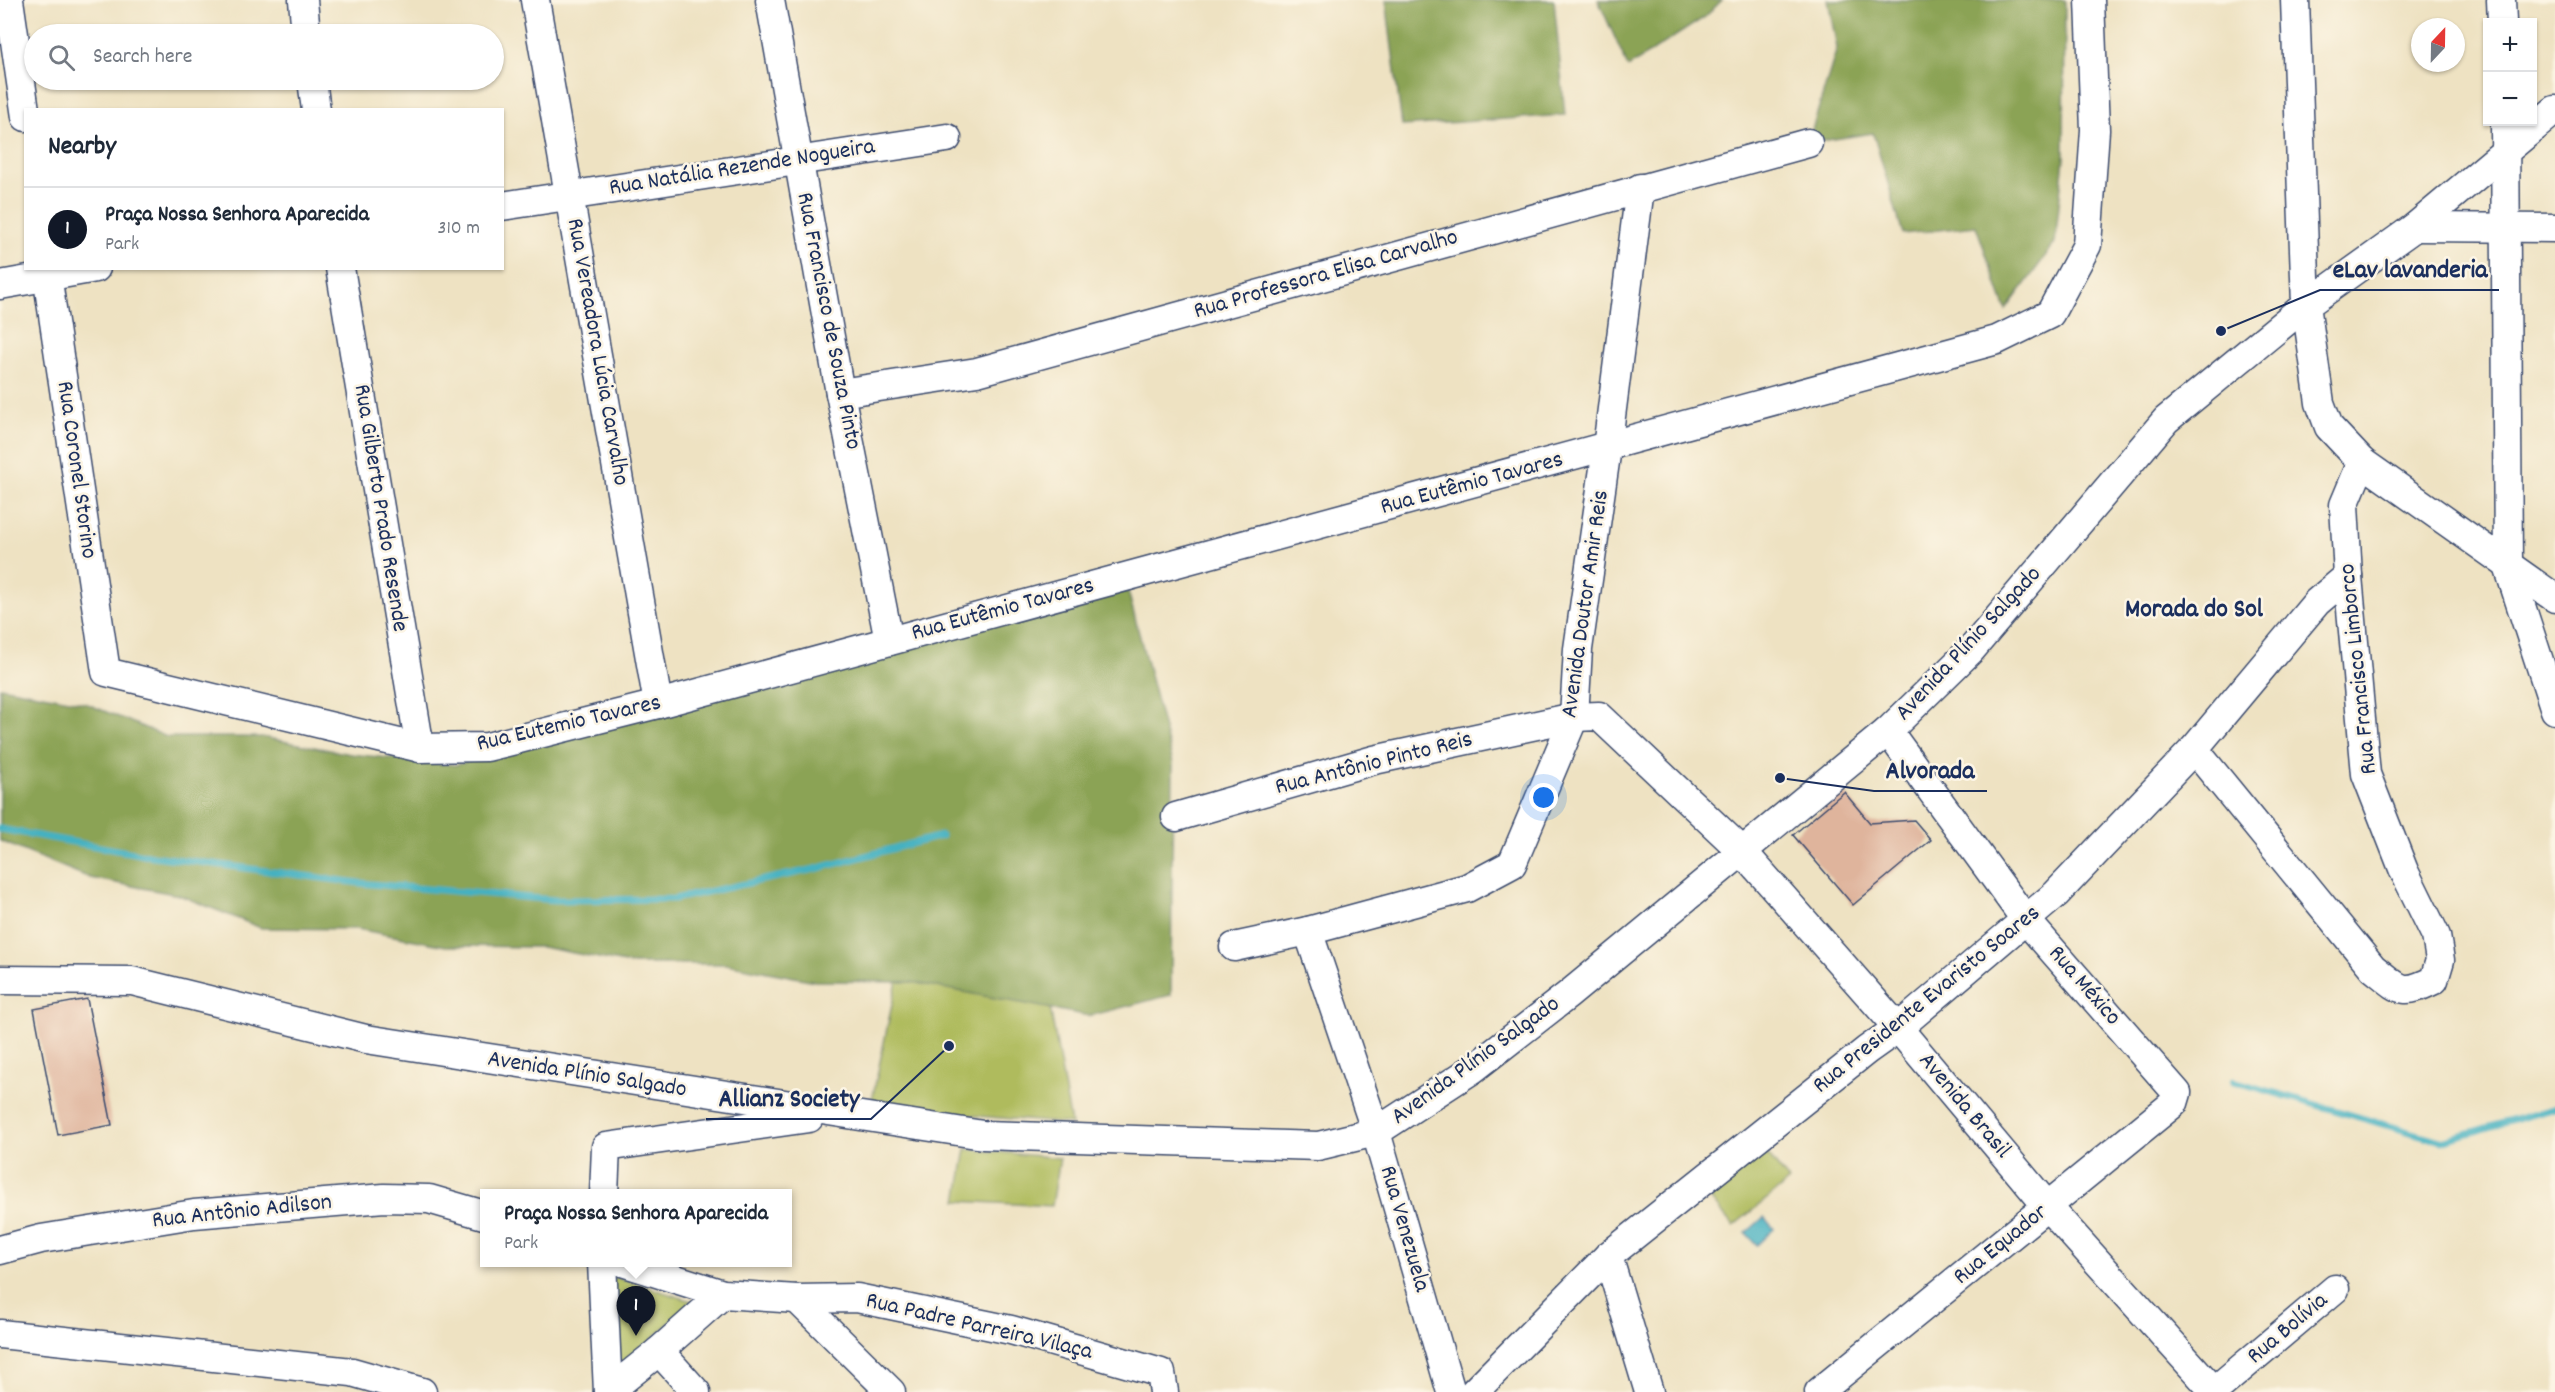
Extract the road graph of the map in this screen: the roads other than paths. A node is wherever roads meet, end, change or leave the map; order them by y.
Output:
1 (9, 0) edge
2 (303, 0) edge
3 (535, 0) edge
4 (770, 0) edge
5 (2090, 0) edge
6 (2295, 0) edge
7 (2501, 0) edge
8 (2502, 18) edge
9 (305, 24) edge
10 (313, 90) edge
11 (25, 108) edge
12 (316, 108) edge
13 (2555, 110) edge
14 (2505, 126) edge
15 (947, 138) dead end
16 (1808, 143) dead end
17 (2506, 150) junction
18 (798, 160) junction
19 (1640, 188) junction
20 (570, 194) junction
21 (504, 206) edge
22 (2415, 227) junction
23 (2507, 227) junction
24 (2555, 228) edge
25 (72, 270) edge
26 (340, 270) edge
27 (47, 272) edge
28 (0, 285) edge
29 (2306, 305) junction
30 (840, 393) junction
31 (1607, 448) junction
32 (2362, 462) junction
33 (2508, 566) junction
34 (2348, 576) junction
35 (2555, 598) edge
36 (890, 641) junction
37 (105, 672) joint
38 (658, 704) junction
39 (2555, 710) edge
40 (1574, 717) junction
41 (1888, 731) junction
42 (420, 748) junction
43 (2194, 749) junction
44 (1176, 817) dead end
45 (1743, 852) junction
46 (2025, 919) junction
47 (1308, 931) junction
48 (1234, 947) dead end
49 (0, 980) edge
50 (1898, 1028) junction
51 (2176, 1093) joint
52 (850, 1113) junction
53 (1376, 1132) junction
54 (604, 1189) edge
55 (2048, 1207) junction
56 (480, 1214) edge
57 (0, 1250) edge
58 (1608, 1256) junction
59 (602, 1267) edge
60 (635, 1267) edge
61 (2335, 1289) dead end
62 (723, 1294) junction
63 (797, 1299) junction
64 (0, 1334) edge
65 (659, 1351) junction
66 (1163, 1383) edge
67 (422, 1392) edge
68 (608, 1392) edge
69 (696, 1392) edge
70 (891, 1392) edge
71 (1451, 1392) edge
72 (1474, 1392) edge
73 (1649, 1392) edge
74 (1819, 1392) edge
75 (2214, 1392) edge

1 - 11 street
2 - 9 street
3 - 20 street, Rua Vereadora Lúcia Carvalho
4 - 18 street, Rua Francisco de Souza Pinto
5 - 31 street, Rua Eutêmio Tavares
6 - 29 street
7 - 8 street
10 - 12 street
13 - 17 street, Avenida Plínio Salgado
14 - 17 street
15 - 18 street, Rua Natália Rezende Nogueira
16 - 19 street, Rua Professora Elisa Carvalho
17 - 22 street, Avenida Plínio Salgado
17 - 23 street
18 - 20 street, Rua Natália Rezende Nogueira
18 - 30 street, Rua Francisco de Souza Pinto
19 - 30 street, Rua Professora Elisa Carvalho
19 - 31 street, Avenida Doutor Amir Reis
20 - 21 street, Rua Natália Rezende Nogueira
20 - 38 street, Rua Vereadora Lúcia Carvalho
22 - 23 street
22 - 29 street, Avenida Plínio Salgado
23 - 24 street
23 - 33 street
25 - 27 street
26 - 42 street, Rua Gilberto Prado Resende
27 - 28 street
27 - 37 street, Rua Coronel Storino
29 - 32 street
29 - 41 street, Avenida Plínio Salgado
30 - 36 street, Rua Francisco de Souza Pinto
31 - 36 street, Rua Eutêmio Tavares
31 - 40 street, Avenida Doutor Amir Reis
32 - 33 street
32 - 34 street, Rua Francisco Limborco
33 - 35 street
33 - 39 street
34 - 43 street, Rua Presidente Evaristo Soares
34 - 43 street, Rua Francisco Limborco
36 - 38 street, Rua Eutemio Tavares
37 - 42 street, Rua Eutemio Tavares
38 - 42 street, Rua Eutemio Tavares
40 - 44 street, Rua Antônio Pinto Reis
40 - 45 street, Avenida Brasil
40 - 47 street, Avenida Doutor Amir Reis
41 - 45 street, Avenida Plínio Salgado
41 - 46 street, Rua México
43 - 46 street, Rua Presidente Evaristo Soares
45 - 50 street, Avenida Brasil
45 - 53 street, Avenida Plínio Salgado
46 - 50 street, Rua Presidente Evaristo Soares
46 - 51 street, Rua México
47 - 48 street, Avenida Doutor Amir Reis
47 - 53 street, Rua Venezuela
49 - 52 street, Avenida Plínio Salgado
50 - 55 street, Avenida Brasil
50 - 58 street, Rua Presidente Evaristo Soares
51 - 55 street, Rua Equador
52 - 53 street, Avenida Plínio Salgado
52 - 54 street
53 - 71 street, Rua Venezuela
55 - 74 street, Rua Equador
55 - 75 street, Avenida Brasil
56 - 57 street, Rua Antônio Adilson
58 - 72 street, Rua Presidente Evaristo Soares
58 - 73 street
59 - 68 street
60 - 62 street
61 - 75 street, Rua Bolívia
62 - 63 street, Rua Padre Parreira Vilaça
62 - 65 street
63 - 66 street, Rua Padre Parreira Vilaça
63 - 70 street
64 - 67 street
65 - 68 street
65 - 69 street

